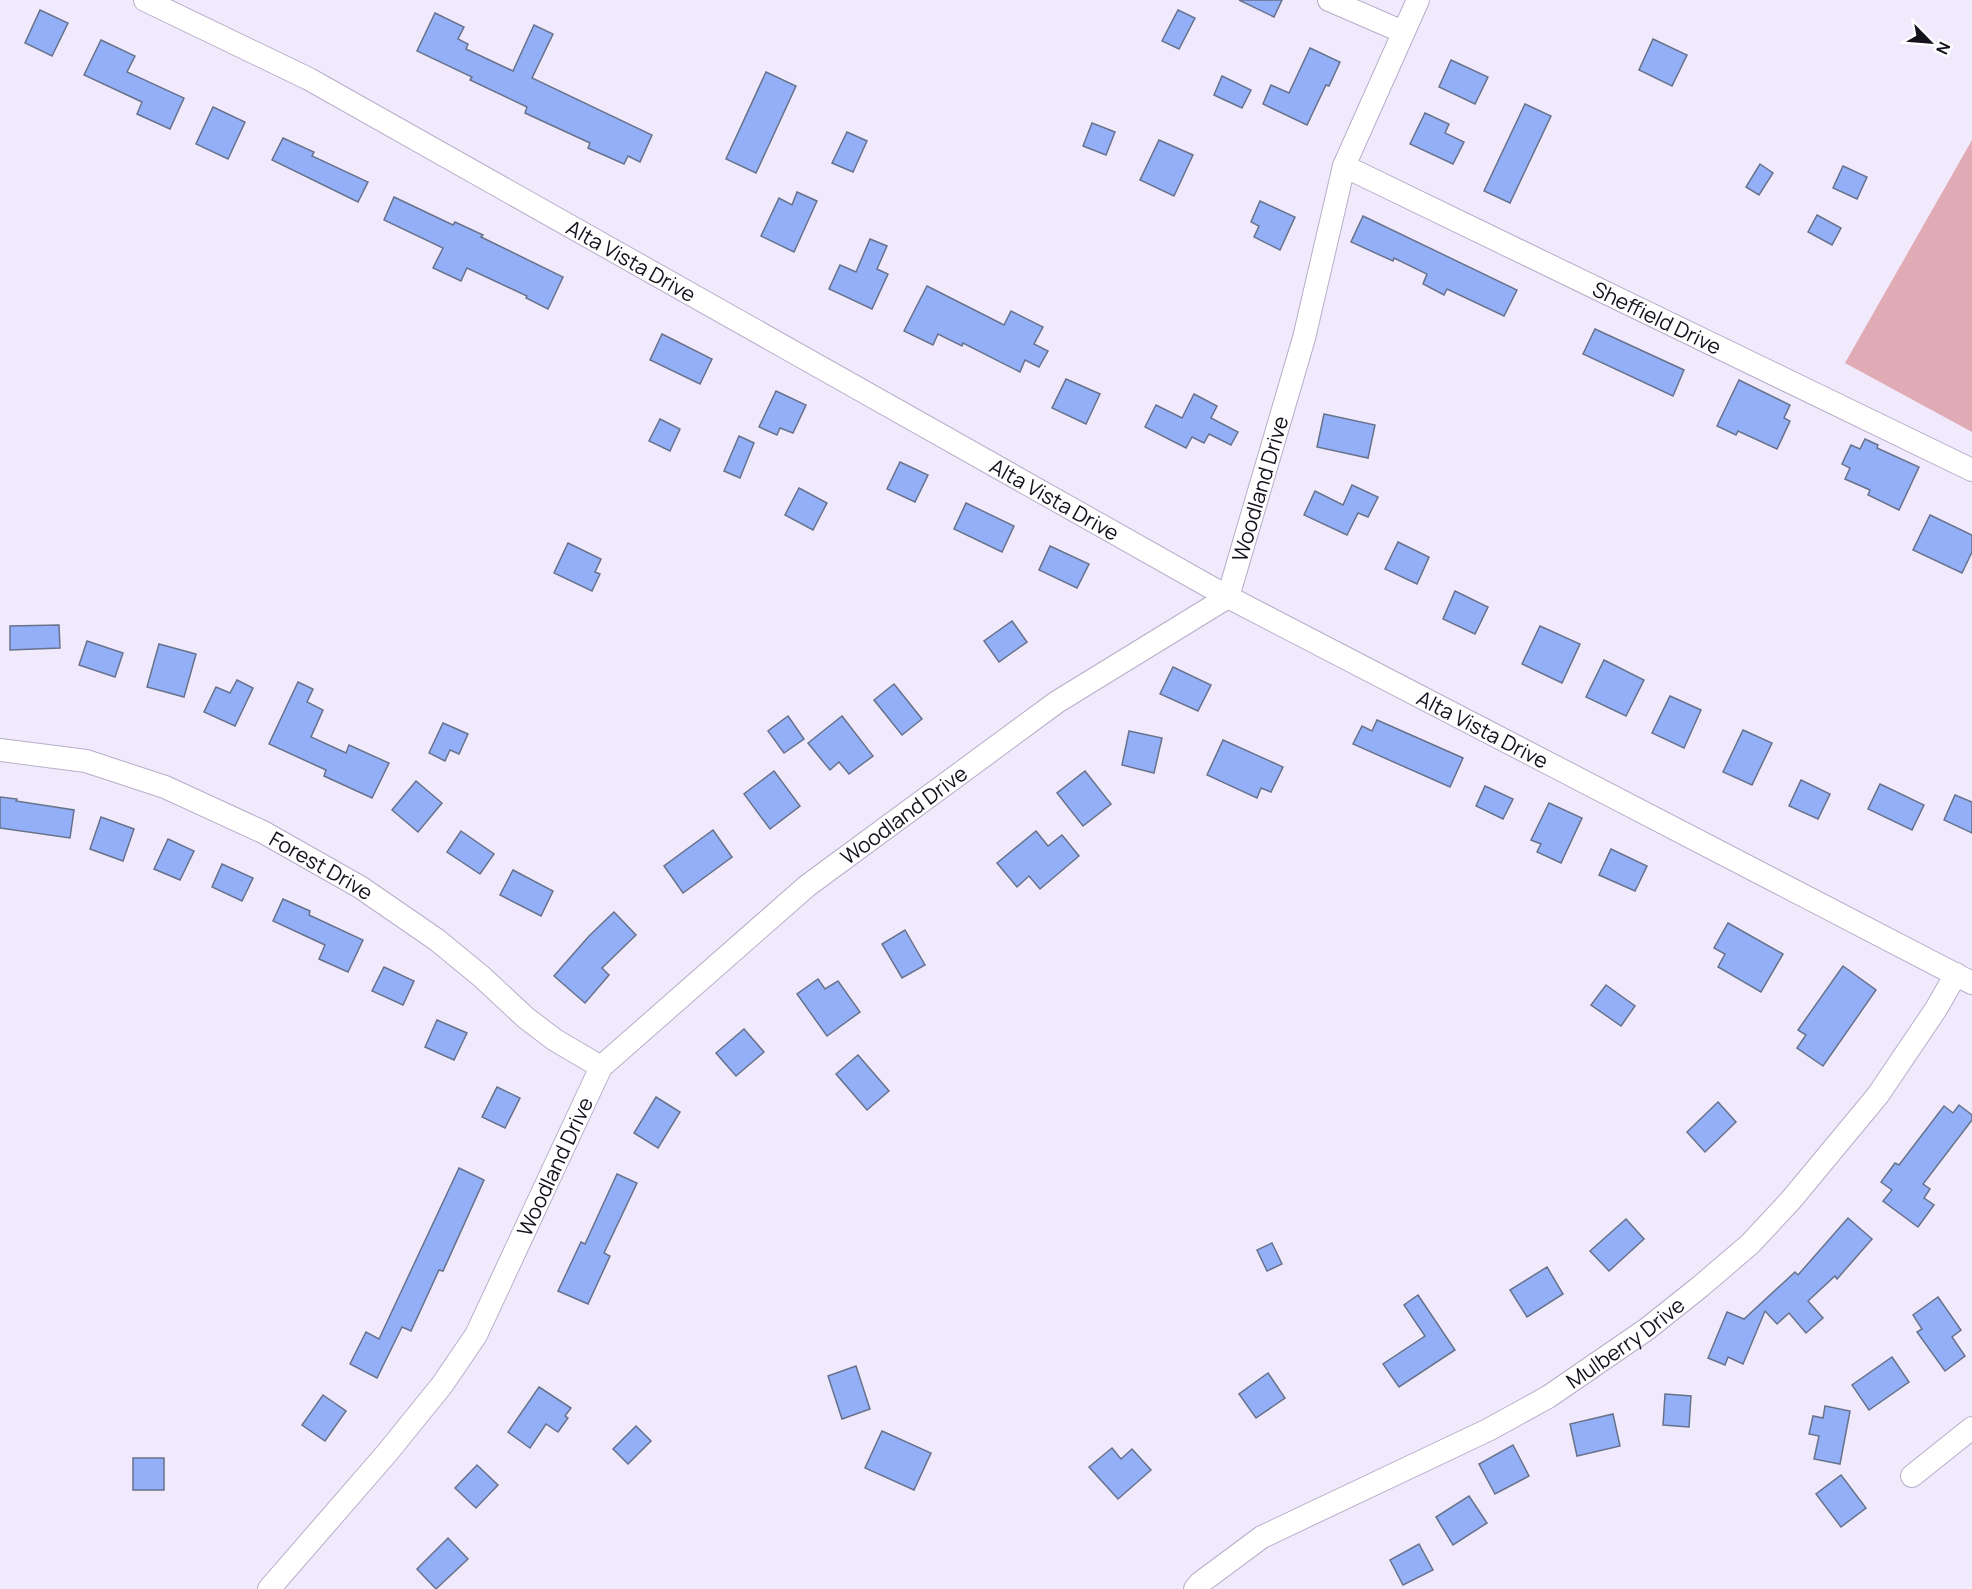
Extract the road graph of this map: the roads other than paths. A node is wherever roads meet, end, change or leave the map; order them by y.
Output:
1 (144, 0) edge
2 (1329, 0) edge
3 (1418, 0) edge
4 (1403, 32) junction
5 (1344, 166) junction
6 (1972, 470) edge
7 (1228, 597) junction
8 (0, 750) edge
9 (1964, 979) edge
10 (601, 1067) junction
11 (1972, 1428) edge
12 (1912, 1476) dead end
13 (269, 1589) edge
14 (1195, 1589) edge

1 - 7 street, Alta Vista Drive
2 - 4 street
3 - 4 street, Woodland Drive
4 - 5 street, Woodland Drive
5 - 6 street, Sheffield Drive
5 - 7 street, Woodland Drive
7 - 9 street, Alta Vista Drive
7 - 10 street, Woodland Drive
8 - 10 street, Forest Drive
9 - 14 street, Mulberry Drive
10 - 13 street, Woodland Drive
11 - 12 street

